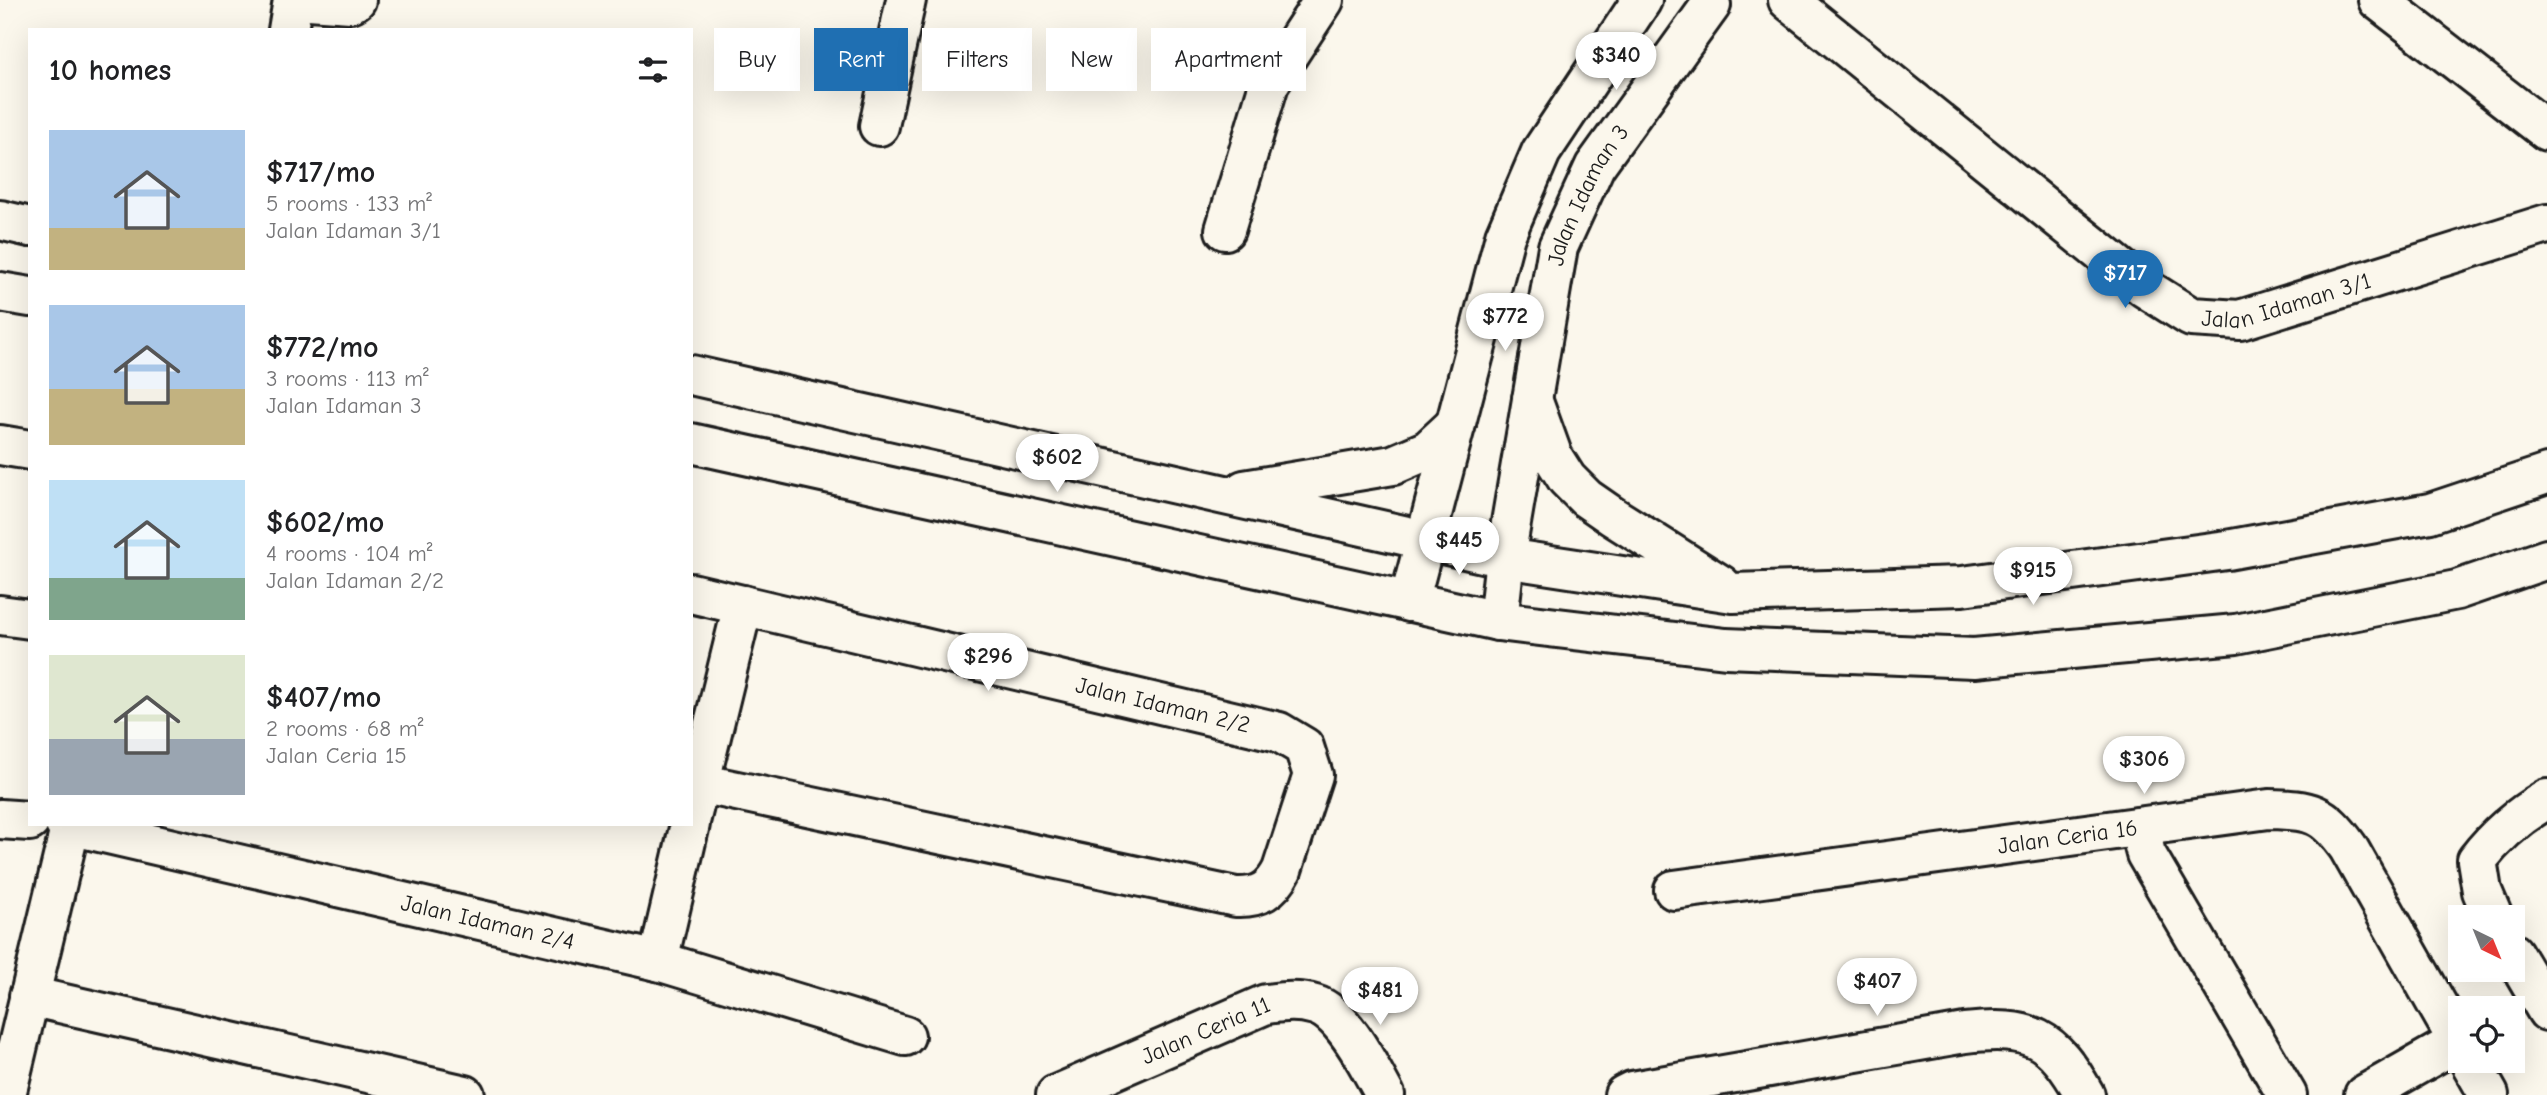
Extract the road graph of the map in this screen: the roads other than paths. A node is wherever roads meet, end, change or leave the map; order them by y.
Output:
1 (293, 0) edge
2 (309, 0) edge
3 (356, 0) edge
4 (906, 0) edge
5 (1324, 0) edge
6 (1642, 0) edge
7 (1788, 0) edge
8 (2378, 0) edge
9 (1715, 2) edge
10 (288, 28) edge
11 (879, 126) dead end
12 (2547, 131) edge
13 (0, 220) edge
14 (2547, 224) edge
15 (28, 227) edge
16 (1225, 230) dead end
17 (693, 374) edge
18 (1532, 399) junction
19 (1455, 424) junction
20 (693, 443) edge
21 (0, 445) edge
22 (28, 450) edge
23 (2547, 474) edge
24 (1225, 494) junction
25 (1426, 539) junction
26 (1505, 558) junction
27 (2547, 559) edge
28 (693, 593) edge
29 (1733, 593) junction
30 (1409, 602) junction
31 (743, 605) junction
32 (0, 615) edge
33 (28, 619) edge
34 (1498, 621) junction
35 (696, 781) edge
36 (2547, 799) edge
37 (0, 819) edge
38 (28, 821) edge
39 (71, 826) edge
40 (75, 826) edge
41 (690, 826) edge
42 (2139, 827) junction
43 (1674, 890) dead end
44 (2488, 905) edge
45 (658, 961) junction
46 (2525, 973) edge
47 (29, 996) junction
48 (2547, 1011) edge
49 (2448, 1023) edge
50 (905, 1035) dead end
51 (2448, 1056) edge
52 (2477, 1073) edge
53 (6, 1095) edge
54 (465, 1095) edge
55 (1056, 1095) edge
56 (1385, 1095) edge
57 (1625, 1095) edge
58 (2085, 1095) edge
59 (2287, 1095) edge
60 (2364, 1095) edge
61 (2489, 1095) edge

1 - 10 street
2 - 3 street
4 - 11 street
5 - 16 street
6 - 19 street
7 - 14 street, Jalan Idaman 3/1
8 - 12 street
9 - 18 street, Jalan Idaman 3
13 - 15 street
17 - 24 street
18 - 26 street, Jalan Idaman 3
18 - 29 street
19 - 24 street
19 - 25 street
20 - 30 street
21 - 22 street
23 - 29 street
24 - 25 street
25 - 26 street
25 - 30 street
26 - 29 street
26 - 34 street, Jalan Idaman 3
27 - 34 street
28 - 31 street, Jalan Idaman 2/2
30 - 34 street
31 - 35 street
31 - 35 street, Jalan Idaman 2/2
32 - 33 street
36 - 44 street
37 - 38 street
39 - 47 street
40 - 45 street, Jalan Idaman 2/4
41 - 45 street
42 - 43 street, Jalan Ceria 16
42 - 49 street, Jalan Ceria 16
42 - 59 street
45 - 50 street, Jalan Idaman 2/4
46 - 48 street
47 - 53 street
47 - 54 street
51 - 60 street
52 - 61 street, Jalan Ceria 16
55 - 56 street, Jalan Ceria 11
57 - 58 street

